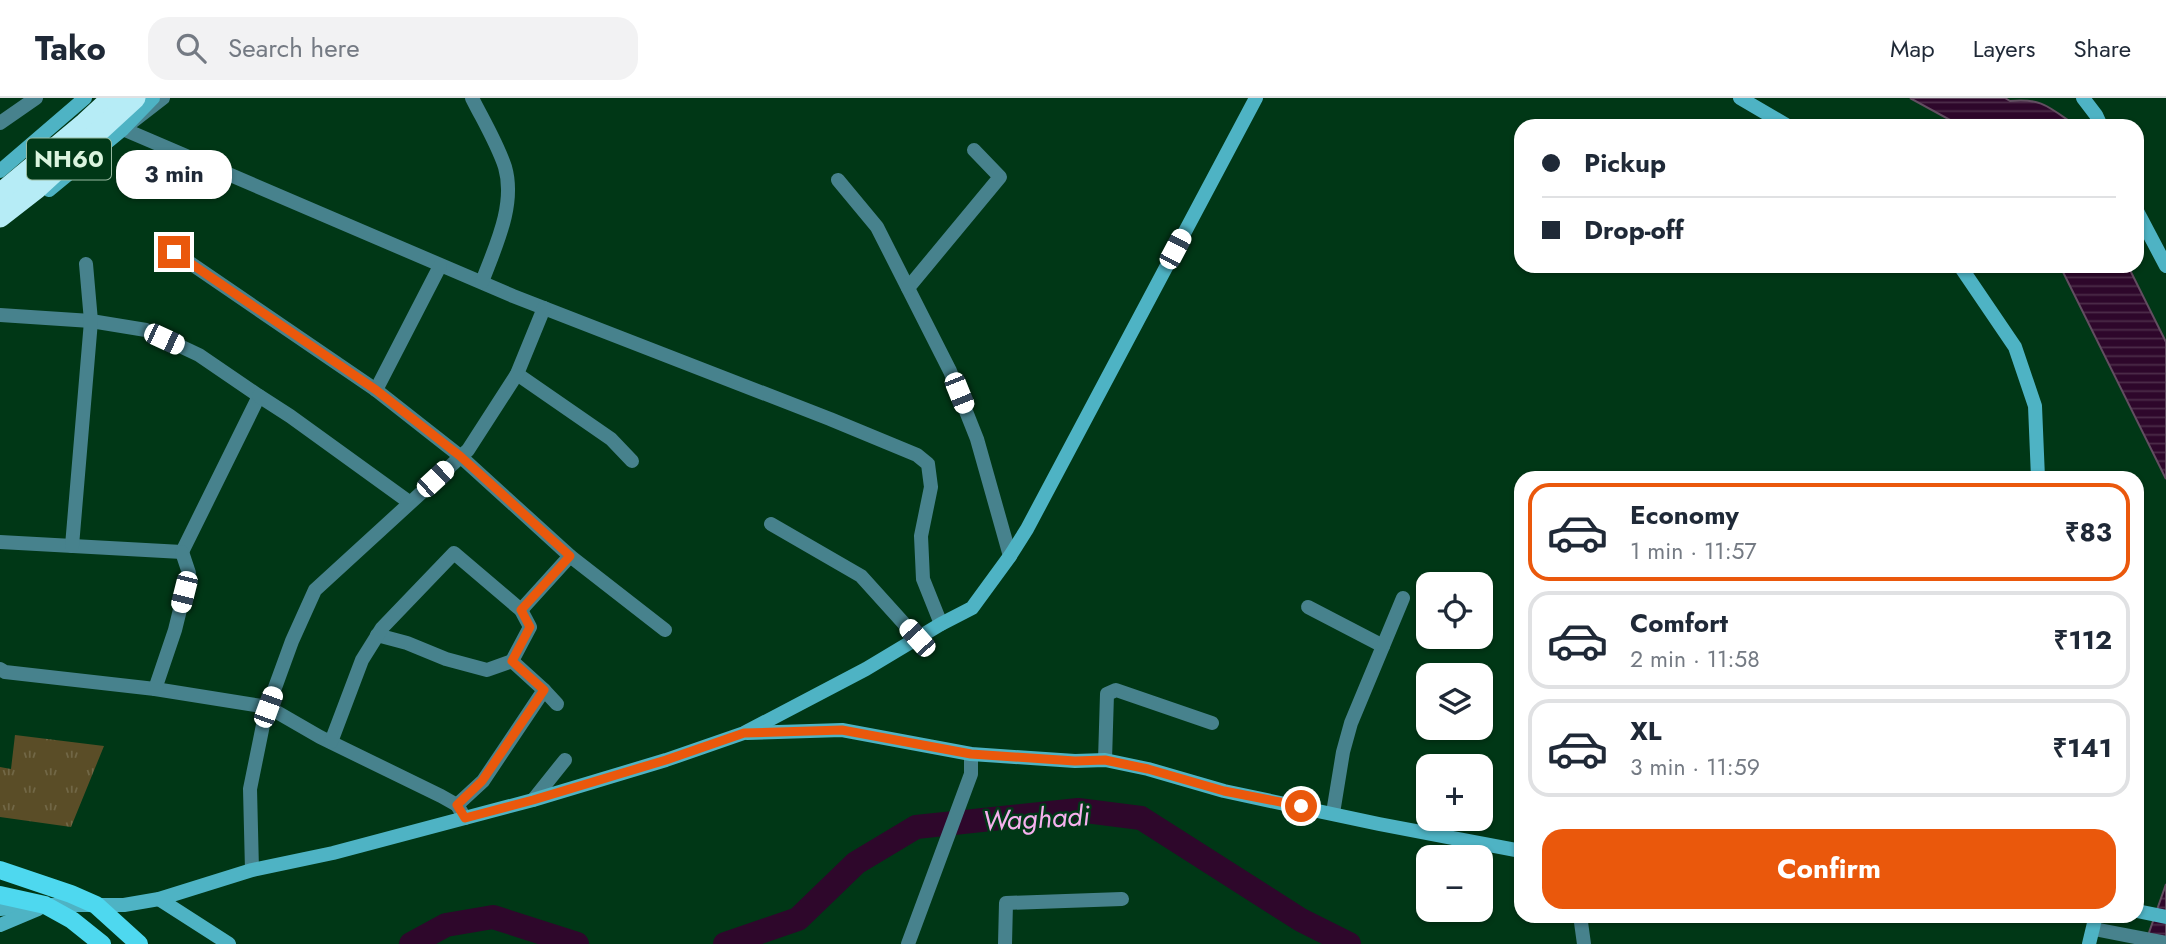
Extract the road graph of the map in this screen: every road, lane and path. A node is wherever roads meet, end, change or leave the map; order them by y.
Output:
1 (36, 98) edge
2 (85, 98) edge
3 (112, 98) edge
4 (135, 98) edge
5 (153, 98) edge
6 (163, 98) edge
7 (472, 98) edge
8 (1256, 98) edge
9 (1740, 98) edge
10 (2083, 98) edge
11 (1776, 119) edge
12 (2098, 119) edge
13 (0, 123) edge
14 (123, 129) junction
15 (974, 150) dead end
16 (0, 170) edge
17 (838, 180) dead end
18 (0, 194) edge
19 (0, 217) edge
20 (2144, 224) edge
21 (0, 229) edge
22 (174, 252) dead end
23 (86, 264) dead end
24 (440, 266) junction
25 (2166, 266) edge
26 (1965, 273) edge
27 (482, 282) junction
28 (908, 288) junction
29 (544, 308) junction
30 (0, 315) edge
31 (91, 321) junction
32 (517, 374) junction
33 (376, 390) junction
34 (259, 396) junction
35 (460, 456) junction
36 (632, 461) dead end
37 (2038, 471) edge
38 (409, 502) junction
39 (771, 524) dead end
40 (0, 542) edge
41 (72, 546) junction
42 (182, 552) junction
43 (570, 556) junction
44 (1010, 556) junction
45 (1403, 598) dead end
46 (1308, 607) dead end
47 (521, 610) junction
48 (941, 624) junction
49 (665, 630) dead end
50 (377, 635) junction
51 (917, 638) junction
52 (1383, 646) junction
53 (512, 661) junction
54 (0, 670) edge
55 (155, 689) junction
56 (544, 690) junction
57 (557, 704) dead end
58 (268, 707) junction
59 (1212, 723) dead end
60 (744, 733) junction
61 (331, 742) junction
62 (971, 754) junction
63 (565, 760) dead end
64 (1105, 760) junction
65 (533, 800) junction
66 (461, 812) junction
67 (1332, 813) junction
68 (1514, 850) edge
69 (0, 870) edge
70 (252, 870) junction
71 (0, 895) edge
72 (159, 899) junction
73 (1122, 899) dead end
74 (46, 905) junction
75 (96, 905) junction
76 (0, 909) edge
77 (2144, 912) edge
78 (2166, 917) edge
79 (1581, 923) edge
80 (2095, 923) edge
81 (2098, 923) edge
82 (0, 925) edge
83 (2166, 943) edge
84 (103, 944) edge
85 (139, 944) edge
86 (229, 944) edge
87 (908, 944) edge
88 (1005, 944) edge
89 (1584, 944) edge
90 (2089, 944) edge

1 - 13 street
2 - 16 street
3 - 18 highway, NH60
4 - 19 highway, NH60
5 - 14 street
6 - 14 street
7 - 27 street
8 - 44 street
9 - 11 street
10 - 12 street
14 - 21 street
14 - 24 street
15 - 28 street
17 - 28 street
20 - 25 street
22 - 33 street
23 - 31 street
24 - 27 street
24 - 33 street
26 - 37 street
27 - 29 street
28 - 44 street
29 - 32 street
29 - 48 street
30 - 31 street
31 - 34 street
31 - 41 street
32 - 35 street
32 - 36 street
33 - 35 street
34 - 38 street
34 - 42 street
35 - 38 street
35 - 43 street
38 - 58 street
39 - 51 street
40 - 41 street
41 - 42 street
42 - 55 street
43 - 47 street
43 - 49 street
44 - 48 street
45 - 52 street
46 - 52 street
47 - 50 street
47 - 53 street
48 - 51 street
50 - 53 street
50 - 61 street
51 - 60 street
52 - 67 street
53 - 56 street
54 - 55 street
55 - 58 street
56 - 57 street
56 - 66 street
58 - 61 street
58 - 70 street
59 - 64 street
60 - 62 street
60 - 65 street
61 - 66 street
62 - 64 street
62 - 87 street
63 - 65 street
64 - 67 street
65 - 66 street
66 - 70 street
67 - 68 street
69 - 75 main road
70 - 72 street
71 - 74 main road
72 - 75 street
72 - 86 street
73 - 88 street
74 - 75 street
74 - 76 street
74 - 82 street
74 - 84 main road
75 - 85 main road
77 - 78 street
79 - 89 street
80 - 90 street
81 - 83 street

